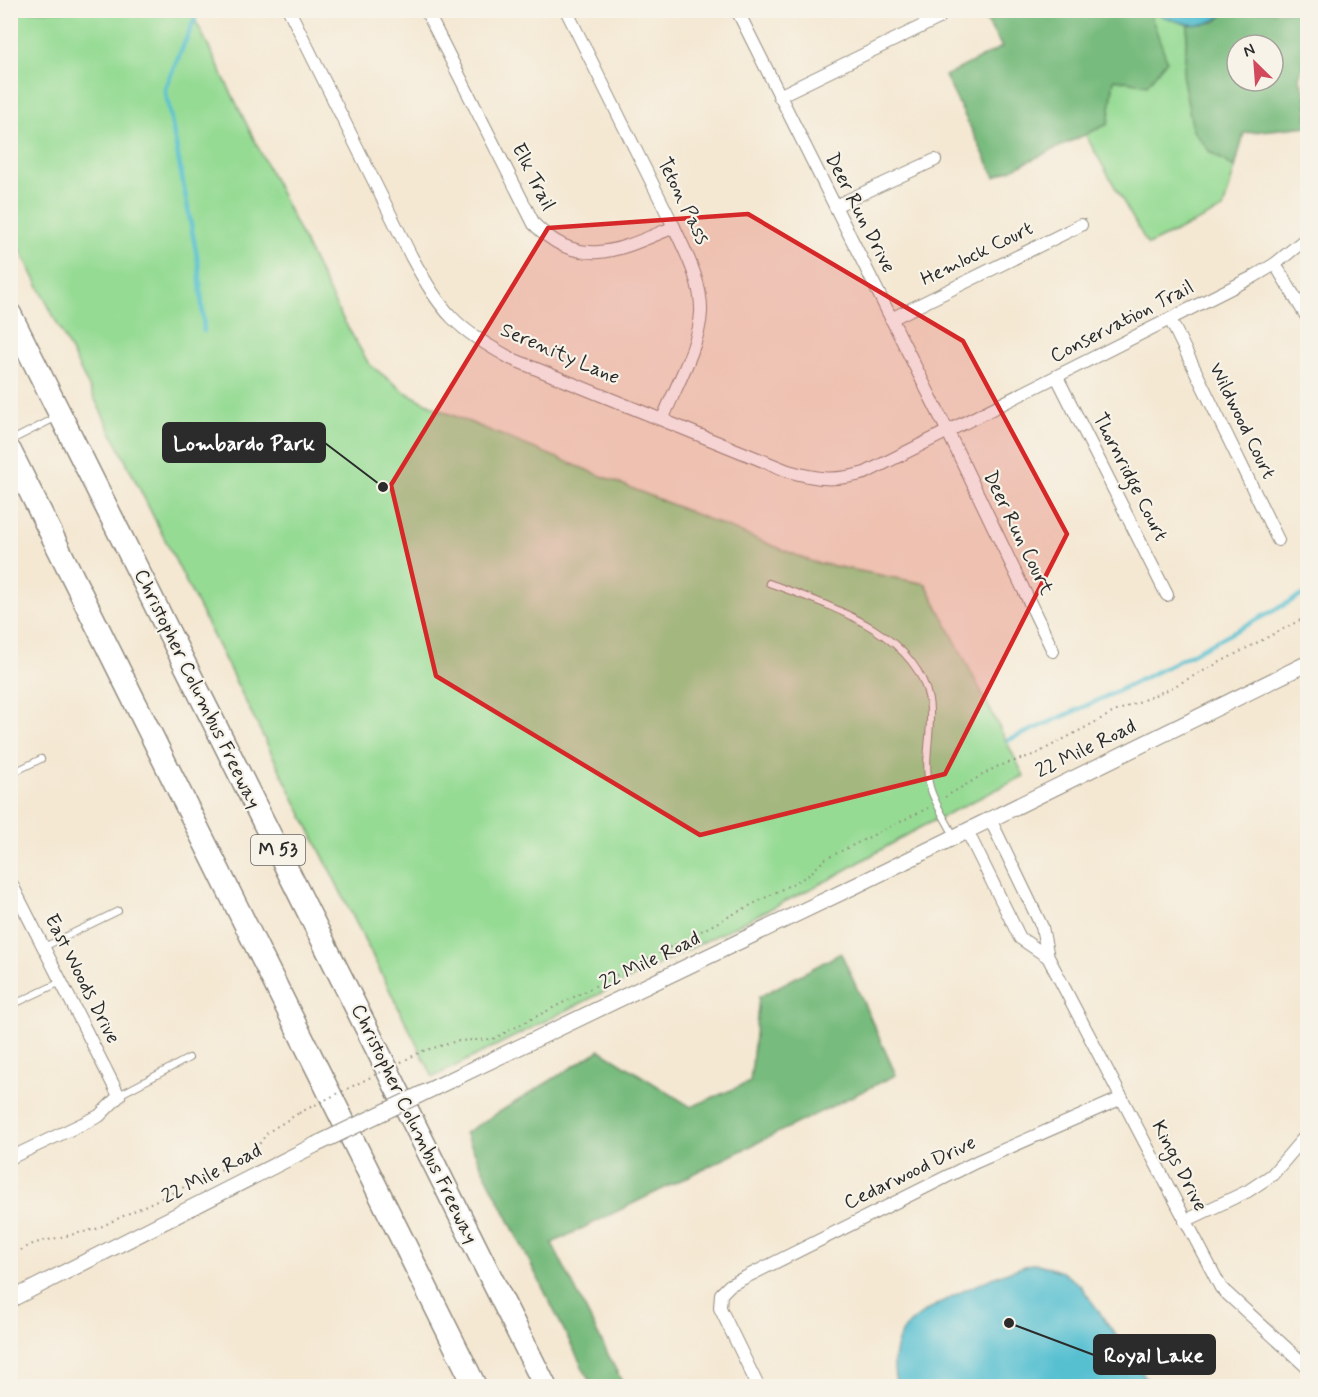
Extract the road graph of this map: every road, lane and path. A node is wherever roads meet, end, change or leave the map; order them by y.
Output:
1 (289, 10) edge
2 (426, 10) edge
3 (566, 10) edge
4 (737, 10) edge
5 (939, 18) dead end
6 (779, 96) junction
7 (934, 160) dead end
8 (835, 206) junction
9 (1081, 225) dead end
10 (675, 227) junction
11 (1308, 237) edge
12 (1275, 264) junction
13 (10, 314) edge
14 (891, 319) junction
15 (1170, 319) junction
16 (1308, 319) edge
17 (1057, 377) junction
18 (61, 416) junction
19 (663, 418) junction
20 (948, 432) junction
21 (10, 441) edge
22 (10, 452) edge
23 (1278, 540) dead end
24 (768, 583) dead end
25 (1167, 595) dead end
26 (1308, 616) edge
27 (1053, 651) dead end
28 (1308, 663) edge
29 (41, 759) dead end
30 (10, 774) edge
31 (937, 802) junction
32 (990, 819) junction
33 (961, 834) junction
34 (10, 881) edge
35 (118, 911) dead end
36 (44, 947) junction
37 (1048, 957) junction
38 (61, 982) junction
39 (10, 1006) edge
40 (189, 1058) dead end
41 (118, 1096) junction
42 (1122, 1098) junction
43 (1308, 1133) edge
44 (10, 1158) edge
45 (1185, 1221) junction
46 (10, 1255) edge
47 (10, 1300) edge
48 (1308, 1368) edge
49 (475, 1386) edge
50 (545, 1386) edge
51 (758, 1386) edge

1 - 19 street, Serenity Lane
2 - 10 street, Elk Trail
3 - 10 street, Teton Pass
4 - 6 street, Deer Run Drive
5 - 6 street
6 - 8 street, Deer Run Drive
7 - 8 street
8 - 14 street, Deer Run Drive
9 - 14 street, Hemlock Court
10 - 19 street, Teton Pass
11 - 12 street, Conservation Trail
12 - 15 street, Conservation Trail
12 - 16 street
13 - 18 highway, Christopher Columbus Freeway / M 53
14 - 20 street, Deer Run Drive
15 - 17 street, Conservation Trail
15 - 23 street, Wildwood Court
17 - 20 street, Conservation Trail
17 - 25 street, Thornridge Court
18 - 21 lane
18 - 50 highway, Christopher Columbus Freeway / M 53
19 - 20 street, Serenity Lane
20 - 27 street, Deer Run Court
22 - 49 highway
24 - 31 lane
26 - 31 path
28 - 32 street, 22 Mile Road
29 - 30 lane
31 - 33 lane
31 - 46 path, bridge
32 - 33 street, 22 Mile Road
32 - 37 street, Kings Drive
33 - 37 street, Kings Drive
33 - 47 street, 22 Mile Road, bridge
34 - 36 street, East Woods Drive
35 - 36 lane
36 - 38 street, East Woods Drive
37 - 42 street, Kings Drive
38 - 39 lane
38 - 41 street, East Woods Drive
40 - 41 lane
41 - 44 street
42 - 45 street, Kings Drive
42 - 51 street, Cedarwood Drive
43 - 45 street
45 - 48 street, Kings Drive

